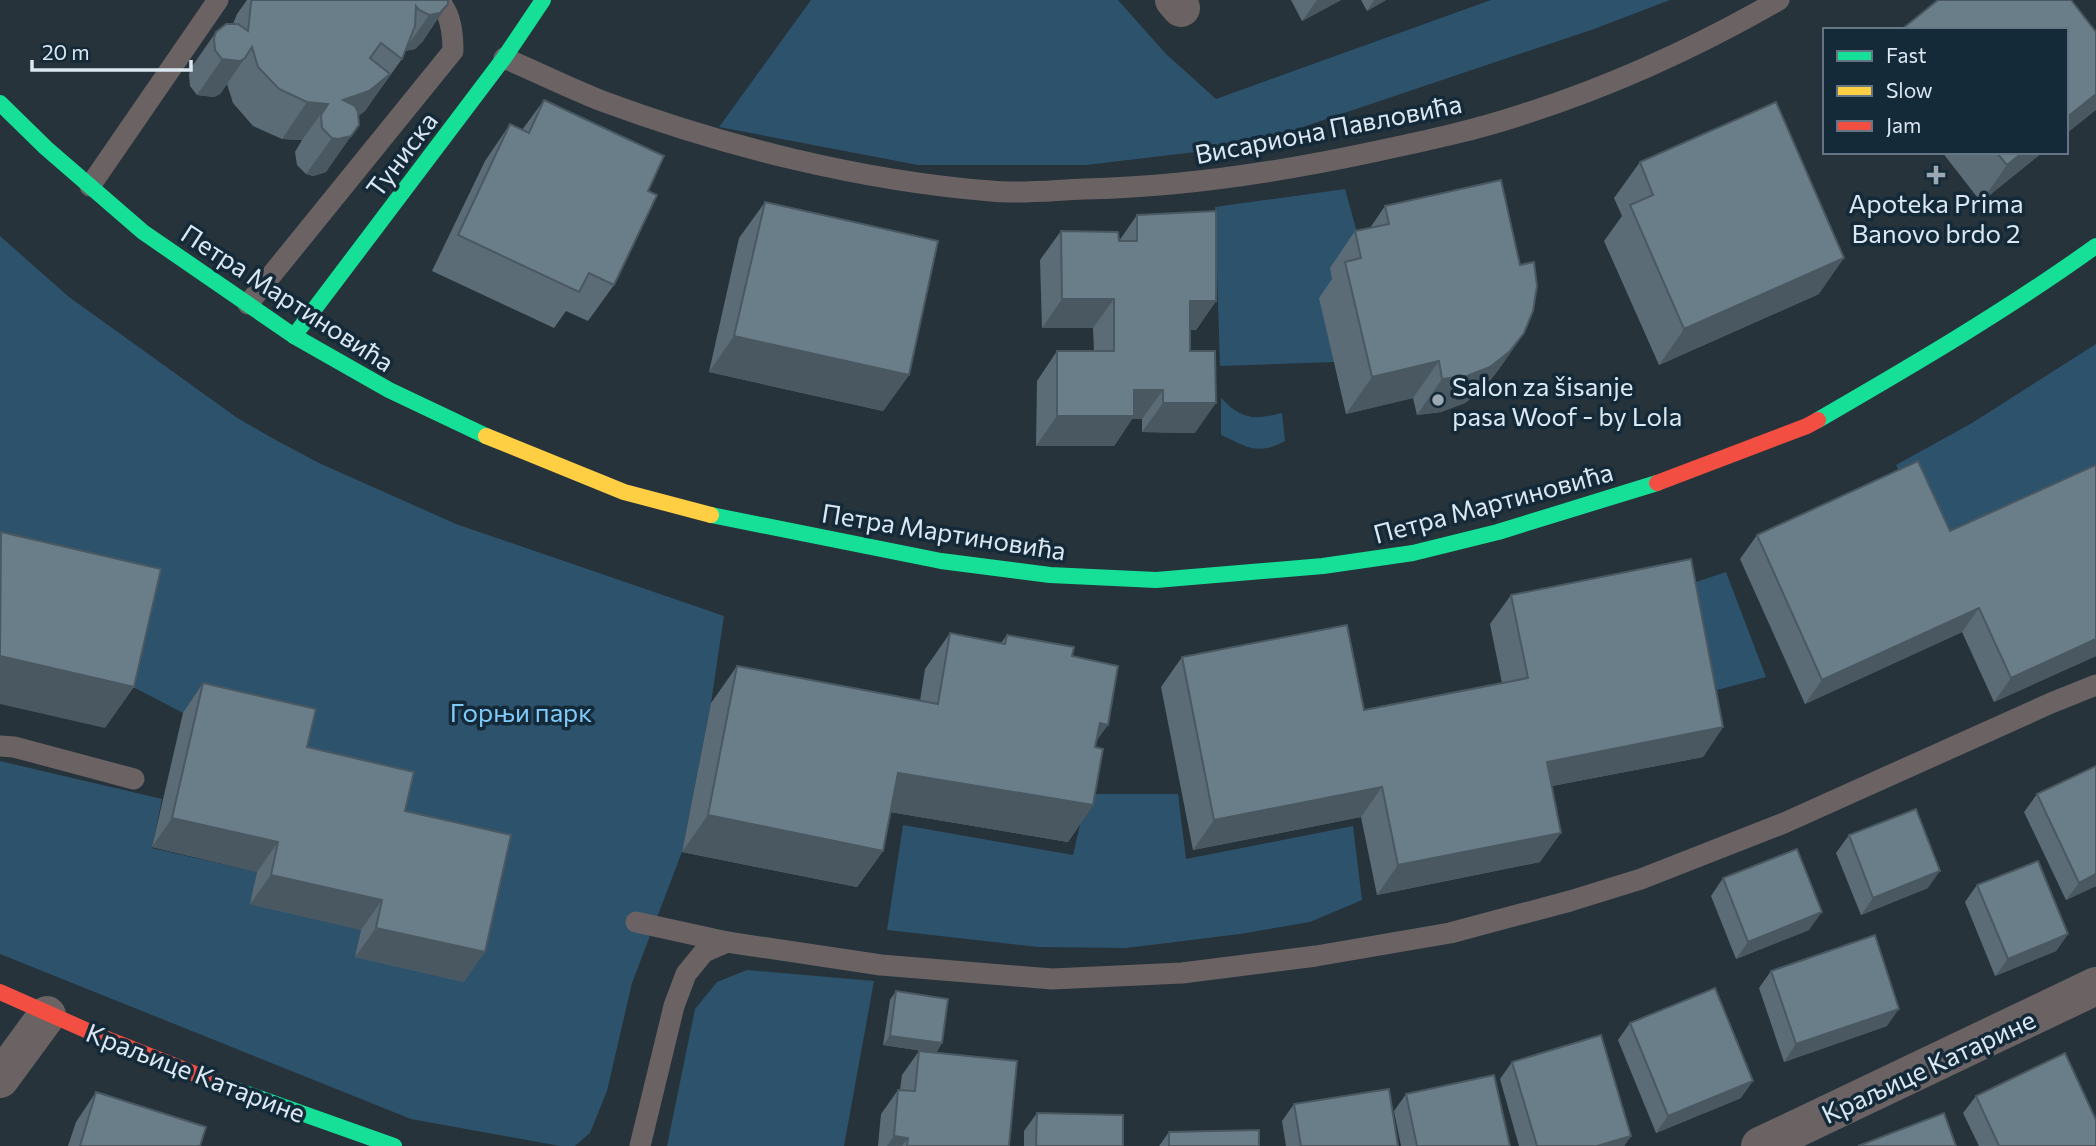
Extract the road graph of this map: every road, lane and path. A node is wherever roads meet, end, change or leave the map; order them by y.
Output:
1 (218, 0) edge
2 (438, 0) edge
3 (543, 0) edge
4 (1779, 0) edge
5 (504, 58) junction
6 (0, 103) edge
7 (90, 186) junction
8 (2096, 246) edge
9 (248, 304) junction
10 (294, 336) junction
11 (2096, 685) edge
12 (0, 746) edge
13 (134, 779) dead end
14 (636, 922) dead end
15 (727, 942) junction
16 (2096, 986) edge
17 (0, 992) edge
18 (47, 1015) junction
19 (0, 1079) edge
20 (394, 1146) edge
21 (640, 1146) edge
22 (1760, 1146) edge

1 - 7 lane
2 - 9 lane
3 - 5 street, Туниска
4 - 5 lane, Висариона Павловића
5 - 10 street, Туниска
6 - 7 street, Петра Мартиновића
7 - 9 street, Петра Мартиновића
8 - 10 street, Петра Мартиновића
9 - 10 street, Петра Мартиновића
11 - 15 lane
12 - 13 lane
14 - 15 lane
15 - 21 lane
16 - 22 street, Краљице Катарине
17 - 18 street, Краљице Катарине
18 - 19 street
18 - 20 street, Краљице Катарине

